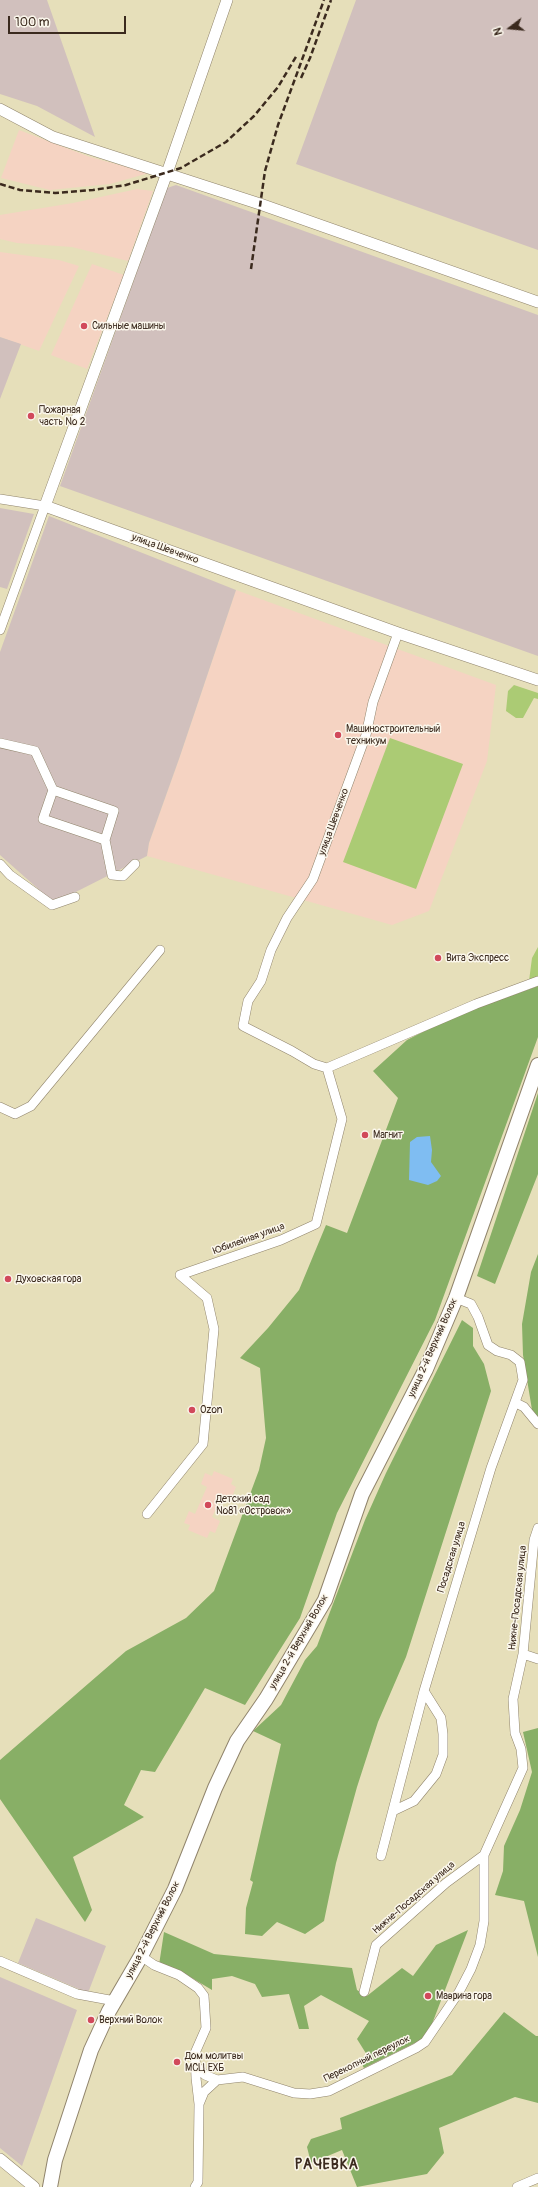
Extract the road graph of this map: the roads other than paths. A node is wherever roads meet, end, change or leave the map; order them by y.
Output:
1 (226, 0) edge
2 (0, 108) edge
3 (167, 173) junction
4 (538, 302) edge
5 (0, 499) edge
6 (45, 506) junction
7 (0, 630) edge
8 (398, 633) junction
9 (538, 680) edge
10 (0, 743) edge
11 (53, 790) junction
12 (105, 840) junction
13 (0, 864) edge
14 (135, 864) dead end
15 (75, 897) dead end
16 (160, 950) dead end
17 (538, 981) edge
18 (538, 1064) edge
19 (327, 1068) junction
20 (0, 1107) edge
21 (456, 1298) junction
22 (516, 1403) junction
23 (538, 1424) edge
24 (148, 1514) dead end
25 (538, 1528) edge
26 (523, 1654) junction
27 (538, 1659) edge
28 (424, 1691) junction
29 (393, 1811) junction
30 (484, 1855) junction
31 (381, 1856) dead end
32 (141, 1956) junction
33 (0, 1961) edge
34 (364, 1992) dead end
35 (115, 2001) junction
36 (196, 2066) junction
37 (217, 2080) junction
38 (199, 2104) junction
39 (0, 2159) edge
40 (538, 2178) edge
41 (34, 2187) edge
42 (50, 2187) edge
43 (194, 2187) edge
44 (517, 2187) edge

1 - 3 street
2 - 3 street
3 - 4 street
3 - 6 street
5 - 6 street, улица Шевченко
6 - 7 street
6 - 8 street, улица Шевченко
8 - 9 street, улица Шевченко
8 - 19 street, улица Шевченко
10 - 11 street
11 - 12 street
11 - 12 street
12 - 14 street
13 - 15 street
16 - 20 street
17 - 19 street
18 - 21 main road, улица 2-й Верхний Волок
19 - 24 street, Юбилейная улица
21 - 22 street, Посадская улица
21 - 32 main road, улица 2-й Верхний Волок
22 - 23 street
22 - 28 street, Посадская улица
25 - 26 street, Нижне-Посадская улица
26 - 27 street
26 - 30 street, Нижне-Посадская улица
28 - 29 street, Посадская улица
28 - 29 street
29 - 31 street, Посадская улица
30 - 34 street, Нижне-Посадская улица
30 - 37 street, Перекопный переулок
32 - 35 main road, улица 2-й Верхний Волок
32 - 36 street
33 - 35 street
35 - 42 main road, улица 2-й Верхний Волок
36 - 37 street
36 - 38 street
37 - 38 street
38 - 43 street
39 - 41 street
40 - 44 street

